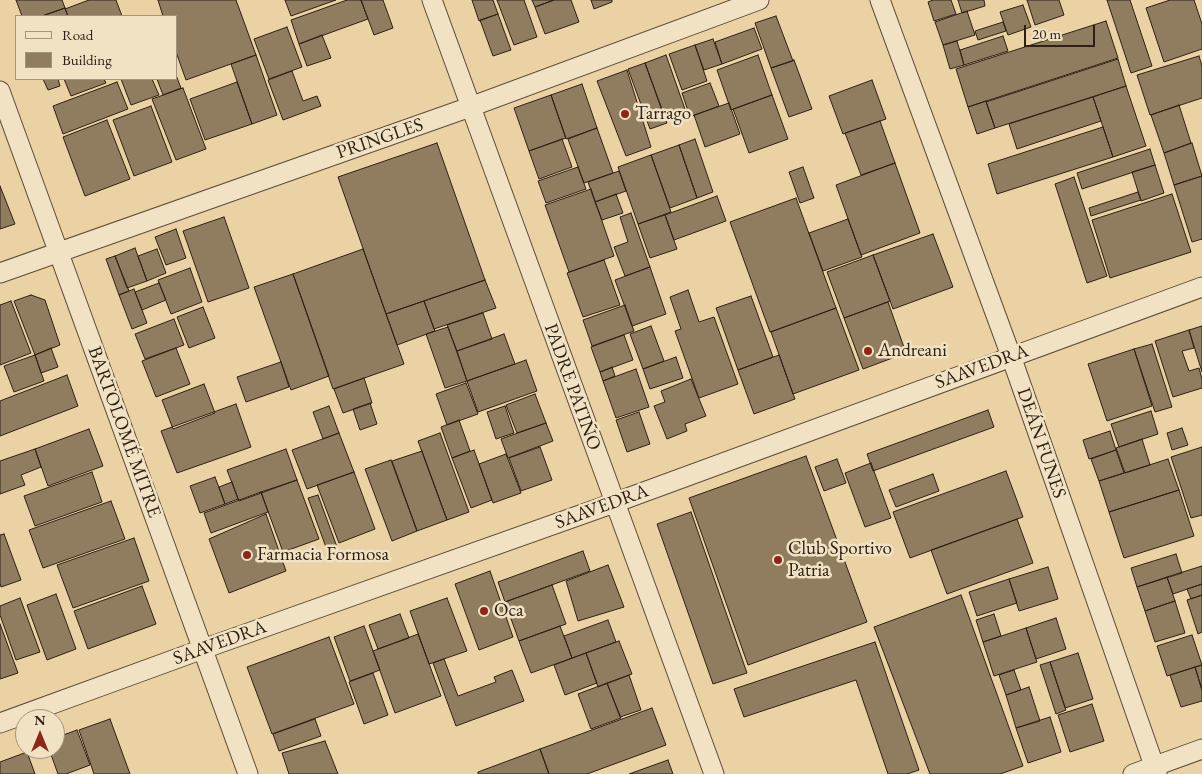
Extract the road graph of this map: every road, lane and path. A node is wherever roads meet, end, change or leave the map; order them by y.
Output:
1 (432, 0) edge
2 (759, 0) edge
3 (880, 0) edge
4 (0, 91) edge
5 (470, 107) junction
6 (58, 252) junction
7 (0, 273) edge
8 (1202, 287) edge
9 (1011, 356) junction
10 (614, 503) junction
11 (203, 649) junction
12 (0, 723) edge
13 (1202, 749) edge
14 (1156, 770) edge
15 (248, 774) edge
16 (714, 774) edge
17 (1133, 774) edge

1 - 5 street, PADRE PATIÑO
2 - 5 street, PRINGLES
3 - 9 street, DEÁN FUNES
4 - 6 street, BARTOLOMÉ MITRE
5 - 6 street, PRINGLES
5 - 10 street, PADRE PATIÑO
6 - 7 street, PRINGLES
6 - 11 street, BARTOLOMÉ MITRE
8 - 9 street, SAAVEDRA
9 - 10 street, SAAVEDRA
9 - 14 street, DEÁN FUNES
10 - 11 street, SAAVEDRA
10 - 16 street, PADRE PATIÑO
11 - 12 street, SAAVEDRA
11 - 15 street, BARTOLOMÉ MITRE
13 - 14 street
14 - 17 street

